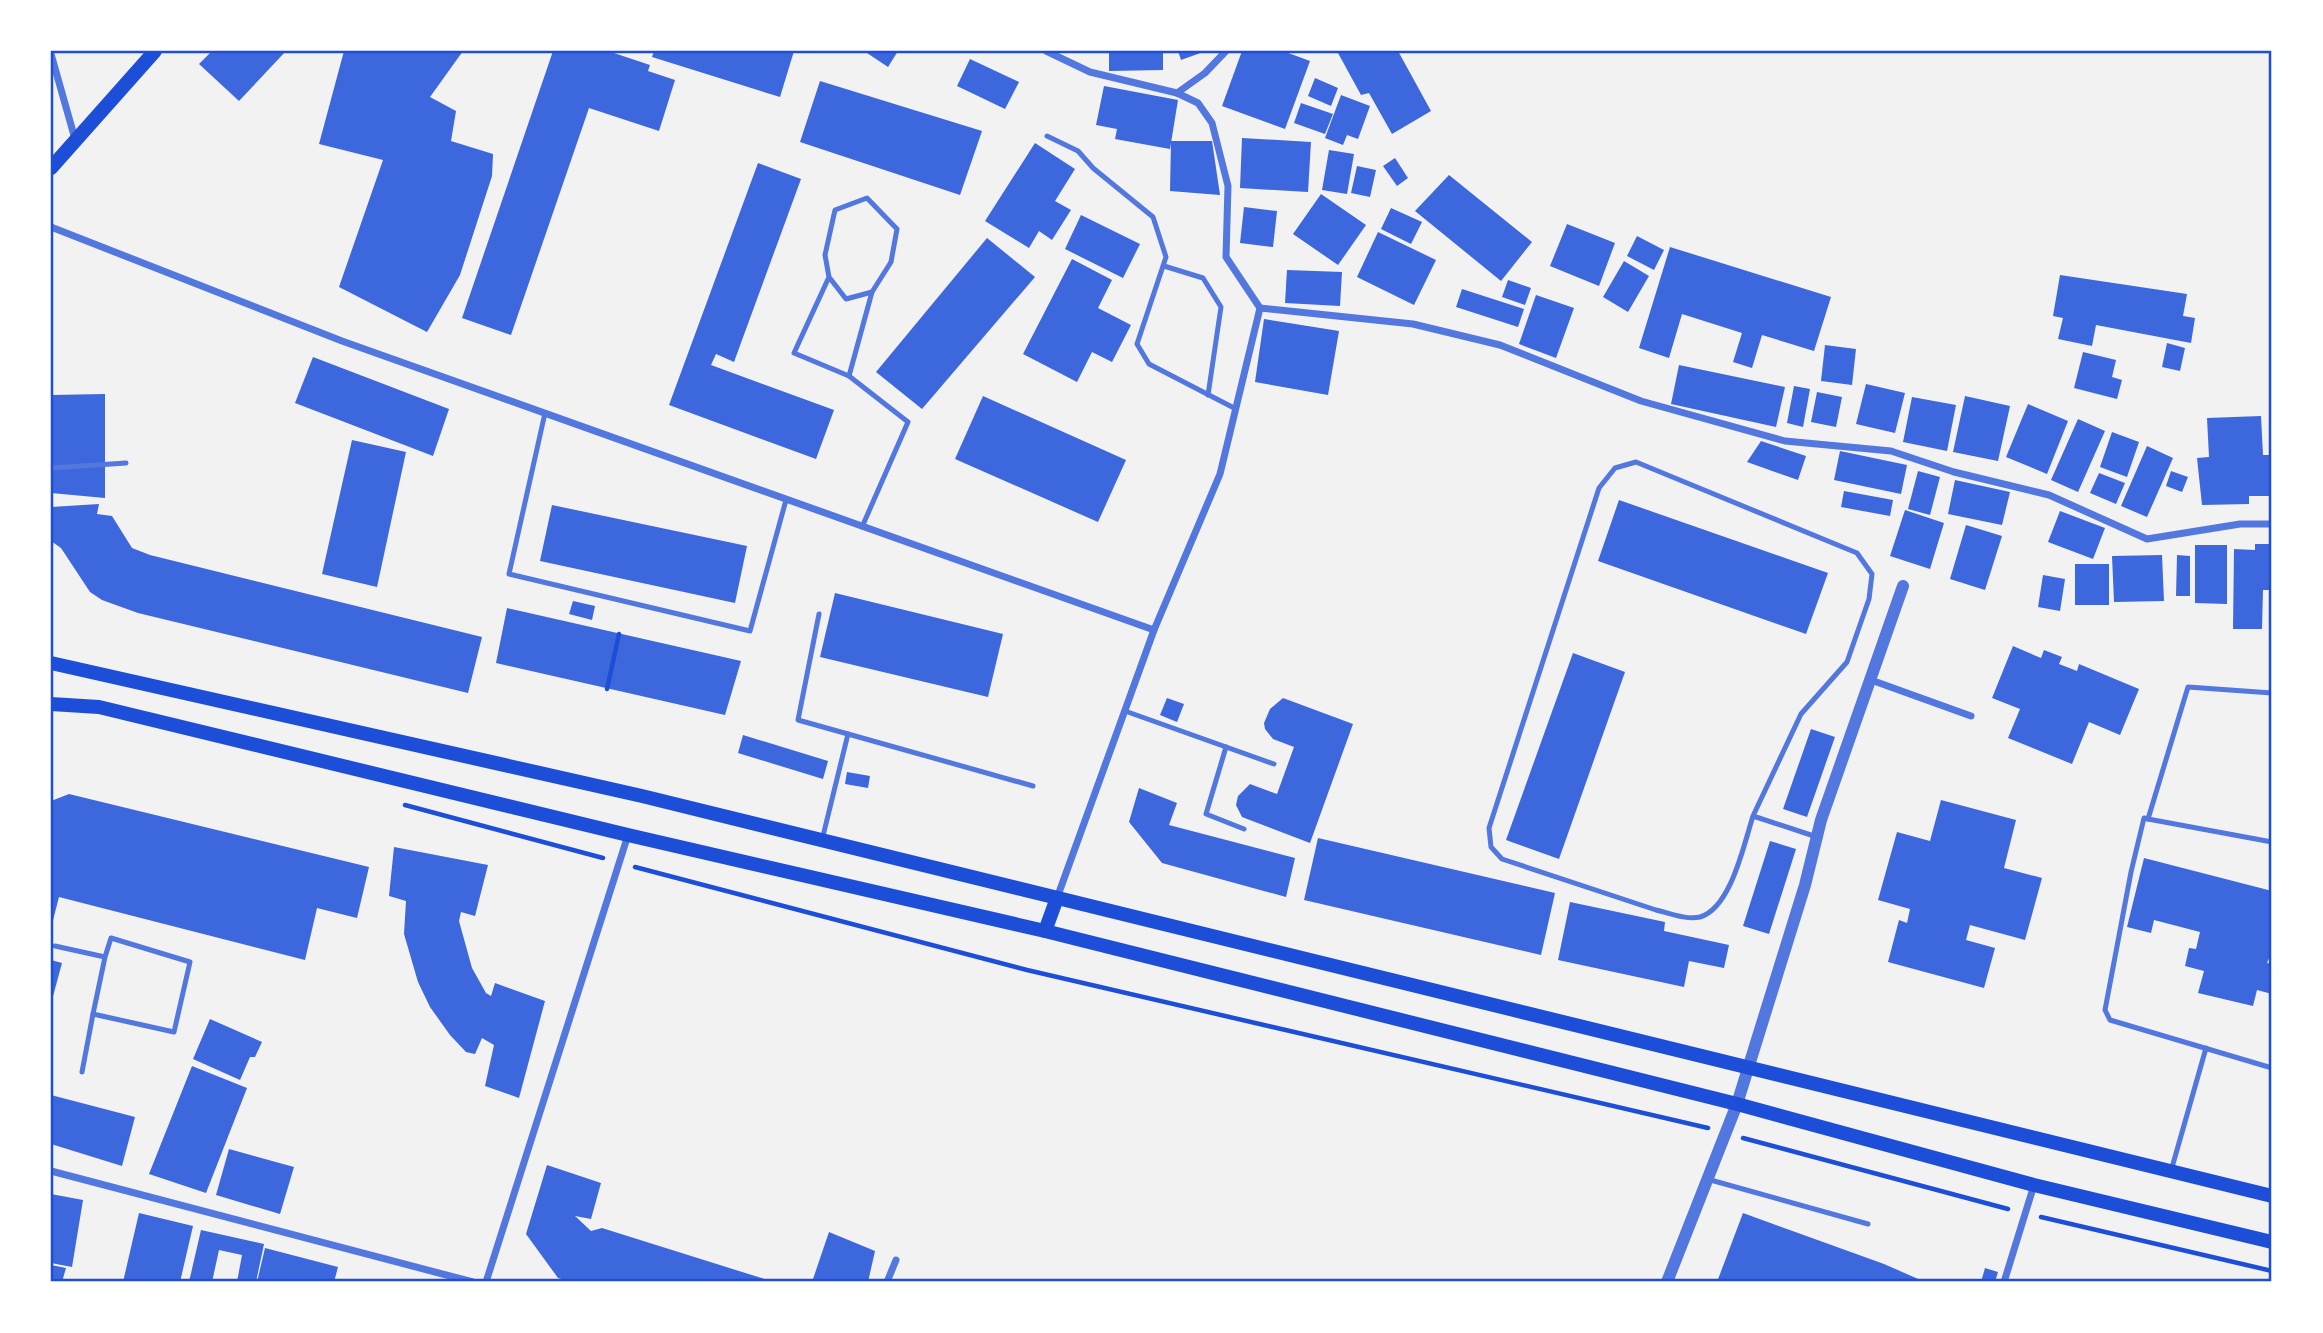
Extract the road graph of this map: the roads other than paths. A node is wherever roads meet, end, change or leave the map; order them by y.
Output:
1 (155, 51) edge
2 (1046, 51) edge
3 (1226, 51) edge
4 (51, 54) edge
5 (1177, 93) junction
6 (1047, 136) dead end
7 (75, 139) junction
8 (51, 168) edge
9 (51, 228) edge
10 (1164, 266) junction
11 (829, 277) junction
12 (872, 292) junction
13 (1260, 308) junction
14 (849, 376) junction
15 (1208, 395) junction
16 (1236, 409) junction
17 (545, 413) junction
18 (126, 463) dead end
19 (51, 468) edge
20 (786, 500) junction
21 (2272, 524) edge
22 (862, 527) junction
23 (1903, 586) dead end
24 (819, 614) dead end
25 (1154, 630) junction
26 (51, 663) edge
27 (1871, 680) junction
28 (2272, 693) edge
29 (51, 704) edge
30 (1125, 711) junction
31 (1971, 716) dead end
32 (848, 734) junction
33 (1226, 747) junction
34 (1274, 764) dead end
35 (1033, 786) dead end
36 (1753, 816) junction
37 (2148, 819) junction
38 (1244, 829) dead end
39 (628, 835) junction
40 (1817, 837) junction
41 (822, 840) junction
42 (2272, 842) edge
43 (1057, 898) junction
44 (1045, 931) junction
45 (55, 946) dead end
46 (105, 957) junction
47 (93, 1014) junction
48 (2206, 1048) junction
49 (1748, 1067) junction
50 (2272, 1068) edge
51 (82, 1072) dead end
52 (1737, 1104) junction
53 (51, 1171) edge
54 (2171, 1171) junction
55 (1707, 1179) junction
56 (2034, 1185) junction
57 (2272, 1196) edge
58 (1868, 1224) dead end
59 (2272, 1242) edge
60 (896, 1260) dead end
61 (473, 1282) edge
62 (486, 1282) edge
63 (887, 1282) edge
64 (1667, 1282) edge
65 (2004, 1282) edge

1 - 7 main road
2 - 5 street
3 - 5 street
4 - 7 street
5 - 13 street
6 - 10 lane
7 - 8 main road
9 - 17 street
10 - 15 lane
10 - 15 lane
11 - 12 lane
11 - 12 lane
11 - 14 lane
12 - 14 lane
13 - 16 street
13 - 21 street
14 - 22 lane
15 - 16 lane
16 - 25 street
17 - 20 street
17 - 20 lane
18 - 19 lane
20 - 22 street
22 - 25 street
23 - 27 street
24 - 32 lane
25 - 30 street
26 - 41 main road
27 - 31 street
27 - 40 street
28 - 37 lane
29 - 39 main road
30 - 33 lane
30 - 43 street
32 - 35 lane
32 - 41 lane
33 - 34 lane
33 - 38 lane
36 - 36 lane
36 - 40 lane
37 - 42 lane
37 - 48 lane
39 - 44 main road
39 - 62 street
40 - 49 street
41 - 43 main road
43 - 44 main road
43 - 49 main road
44 - 52 main road
45 - 46 lane
46 - 47 lane
46 - 47 lane
47 - 51 lane
48 - 50 lane
48 - 54 lane
49 - 52 street
49 - 54 main road
52 - 55 street
52 - 56 main road
53 - 61 street
54 - 57 main road
55 - 58 lane
55 - 64 street
56 - 59 main road
56 - 65 street
60 - 63 street

